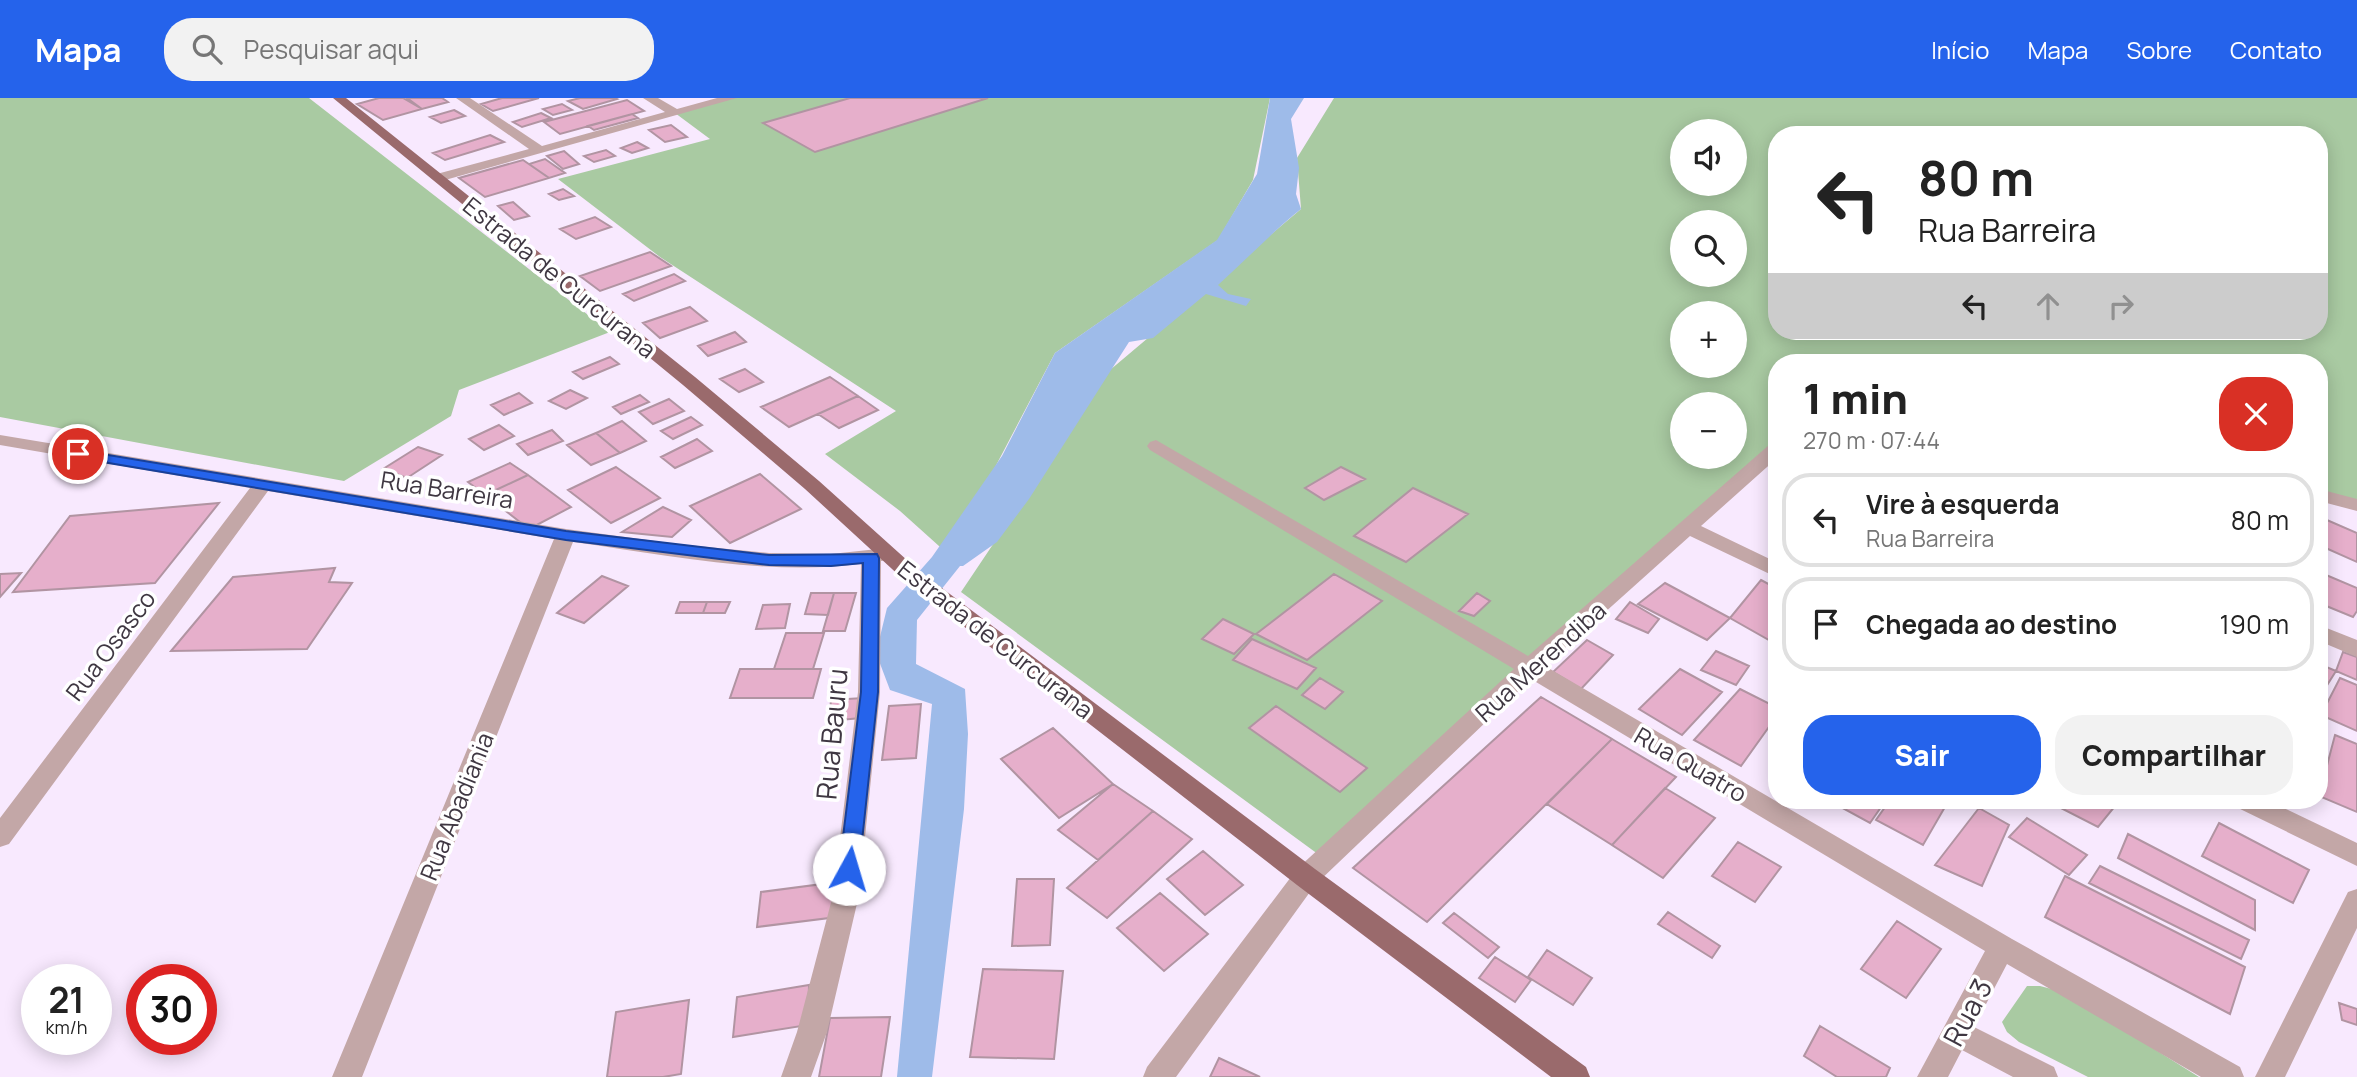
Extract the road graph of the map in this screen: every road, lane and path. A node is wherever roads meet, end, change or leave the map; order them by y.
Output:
1 (339, 98) edge
2 (463, 98) edge
3 (649, 98) edge
4 (731, 98) edge
5 (675, 113) junction
6 (541, 151) junction
7 (438, 178) junction
8 (0, 440) edge
9 (1156, 446) dead end
10 (1768, 456) edge
11 (262, 485) junction
12 (2328, 497) edge
13 (2357, 505) edge
14 (1690, 528) junction
15 (566, 535) junction
16 (879, 556) junction
17 (1768, 566) edge
18 (2328, 636) edge
19 (2357, 649) edge
20 (1529, 668) junction
21 (1768, 809) edge
22 (1768, 809) edge
23 (2263, 809) edge
24 (0, 837) edge
25 (2357, 855) edge
26 (1307, 877) junction
27 (2357, 900) edge
28 (2002, 947) junction
29 (1956, 1032) junction
30 (347, 1077) edge
31 (796, 1077) edge
32 (1158, 1077) edge
33 (1575, 1077) edge
34 (1932, 1077) edge
35 (2043, 1077) edge
36 (2229, 1077) edge
37 (2270, 1077) edge

1 - 7 main road, Estrada de Curcurana
2 - 6 street
3 - 5 street
4 - 5 street
5 - 6 street
6 - 7 street
7 - 16 main road, Estrada de Curcurana
8 - 11 street, Rua Barreira
9 - 20 street, Rua Quatro
10 - 14 street, Rua Merendiba
11 - 15 street, Rua Barreira
11 - 24 street, Rua Osasco
12 - 13 street
14 - 17 street
14 - 20 street, Rua Merendiba
15 - 16 street, Rua Barreira
15 - 30 street, Rua Abadiania
16 - 26 main road, Estrada de Curcurana
16 - 31 street, Rua Bauru
18 - 19 street
20 - 21 street, Rua Quatro
20 - 26 street, Rua Merendiba
22 - 28 street, Rua Quatro
23 - 25 street
26 - 32 street, Rua Merendiba
26 - 33 main road, Estrada de Curcurana
27 - 37 street
28 - 29 street, Rua 3
28 - 36 street, Rua Quatro
29 - 34 street, Rua 3
29 - 35 street

